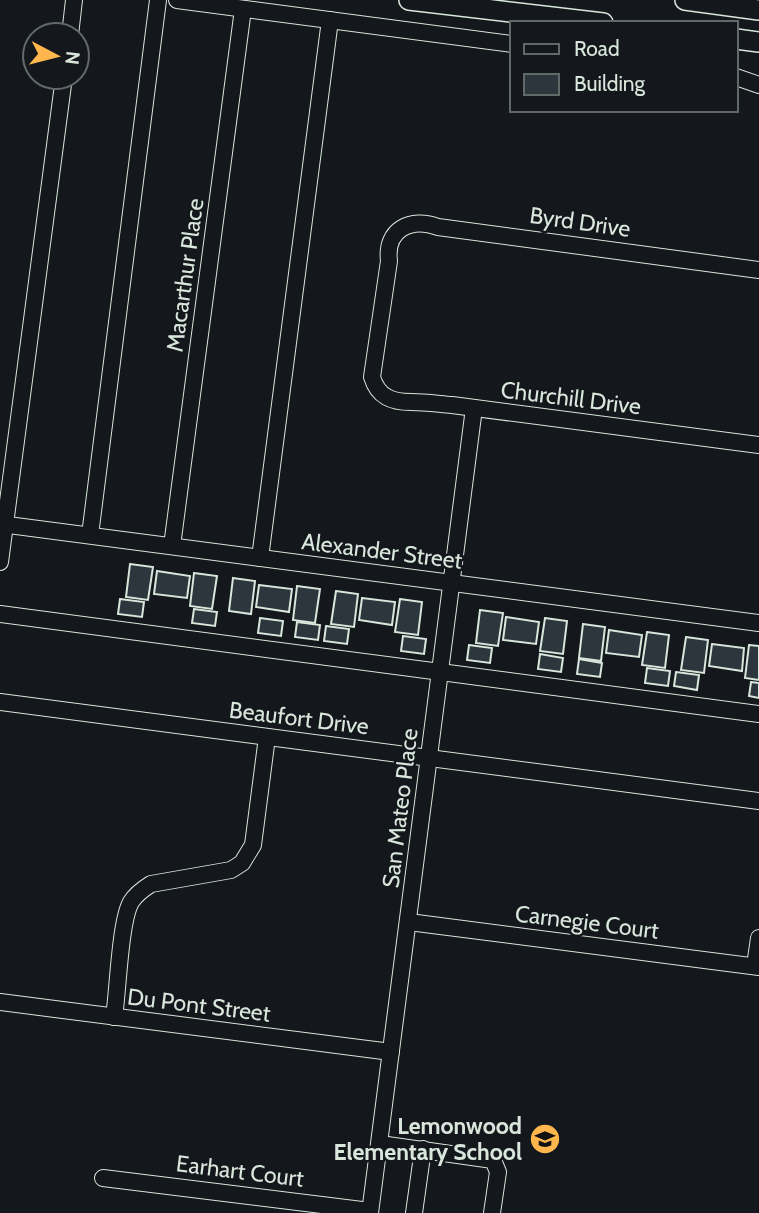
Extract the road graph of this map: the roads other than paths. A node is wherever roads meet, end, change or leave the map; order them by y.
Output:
1 (74, 0) edge
2 (158, 0) edge
3 (177, 0) edge
4 (409, 0) edge
5 (685, 0) edge
6 (472, 3) edge
7 (243, 9) junction
8 (759, 10) edge
9 (330, 20) junction
10 (71, 21) edge
11 (590, 21) edge
12 (738, 39) edge
13 (759, 42) edge
14 (510, 44) edge
15 (738, 78) edge
16 (759, 85) edge
17 (62, 91) edge
18 (759, 270) edge
19 (379, 392) joint
20 (474, 408) junction
21 (759, 446) edge
22 (2, 524) edge
23 (90, 535) junction
24 (172, 546) junction
25 (260, 558) junction
26 (0, 562) edge
27 (452, 583) junction
28 (0, 614) edge
29 (759, 623) edge
30 (440, 673) junction
31 (0, 702) edge
32 (759, 715) edge
33 (267, 737) junction
34 (429, 758) junction
35 (759, 801) edge
36 (409, 922) junction
37 (759, 938) edge
38 (757, 967) edge
39 (0, 1002) edge
40 (114, 1017) junction
41 (391, 1052) junction
42 (380, 1143) junction
43 (423, 1149) junction
44 (103, 1178) dead end
45 (370, 1212) edge
46 (414, 1213) edge
47 (492, 1213) edge

1 - 10 street
2 - 23 street
3 - 7 street
4 - 6 main road
5 - 8 main road
6 - 11 main road
7 - 9 street
7 - 24 street, Macarthur Place
9 - 14 street
9 - 25 street
12 - 13 main road
15 - 16 street
17 - 22 street
18 - 19 street, Byrd Drive
19 - 20 street, Churchill Drive
20 - 21 street, Churchill Drive
20 - 27 street, San Mateo Place
22 - 23 street, Alexander Street
22 - 26 street
23 - 24 street, Alexander Street
24 - 25 street, Alexander Street
25 - 27 street, Alexander Street
27 - 29 street, Alexander Street
27 - 30 street, San Mateo Place
28 - 30 street
30 - 32 street
30 - 34 street, San Mateo Place
31 - 33 street, Beaufort Drive
33 - 34 street, Beaufort Drive
33 - 40 street
34 - 35 street, Beaufort Drive
34 - 36 street, San Mateo Place
36 - 38 street, Carnegie Court
36 - 41 street, San Mateo Place
37 - 38 street
39 - 40 street, Du Pont Street
40 - 41 street, Du Pont Street
41 - 42 street, San Mateo Place
42 - 43 street
42 - 45 street, San Mateo Place
43 - 46 street
43 - 47 street
44 - 45 street, Earhart Court

